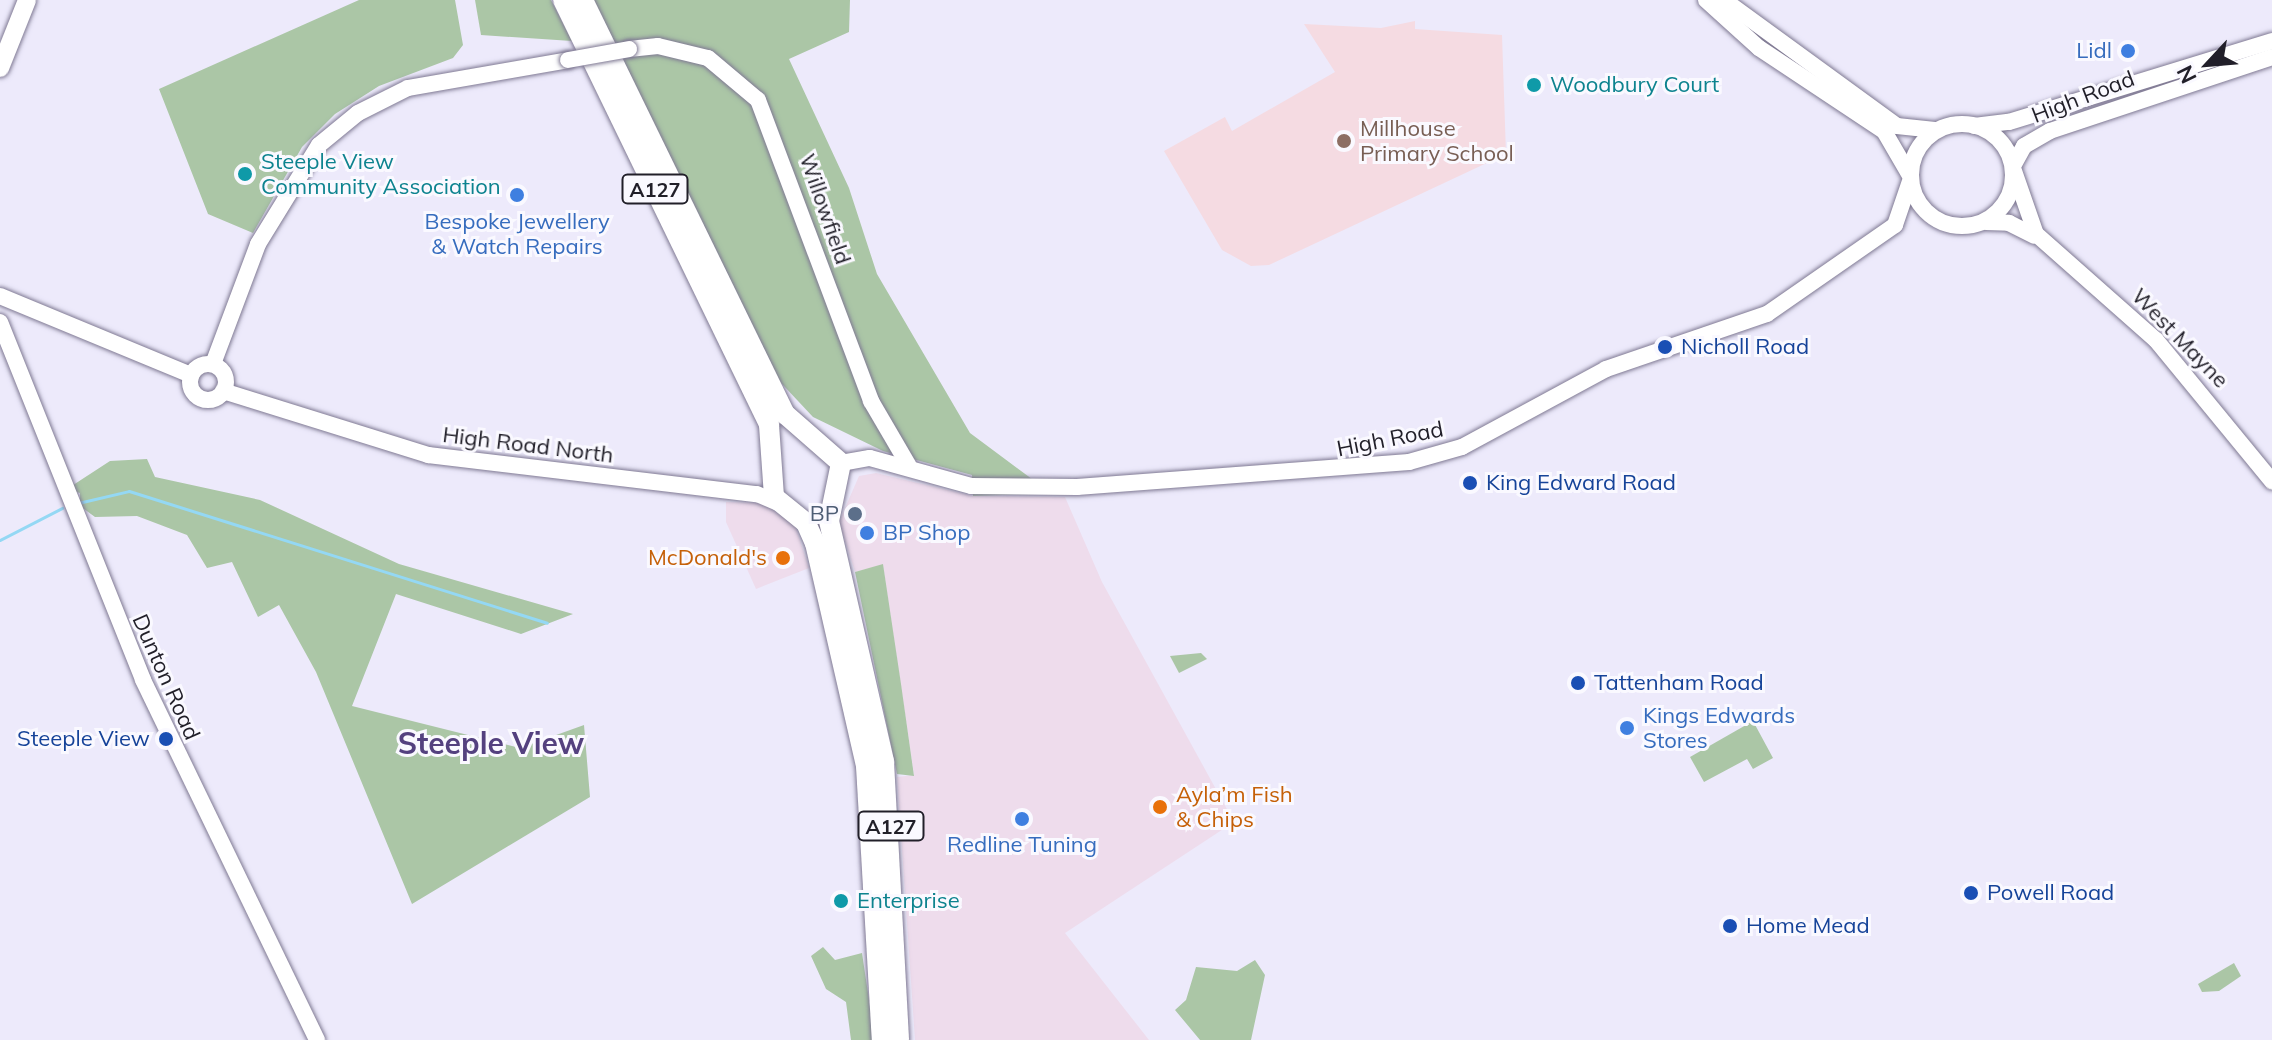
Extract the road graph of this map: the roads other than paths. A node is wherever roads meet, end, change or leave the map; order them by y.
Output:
1 (27, 0) edge
2 (563, 0) edge
3 (583, 0) edge
4 (1706, 0) edge
5 (1724, 0) edge
6 (2272, 41) edge
7 (2272, 57) edge
8 (0, 68) edge
9 (1969, 126) junction
10 (1940, 129) junction
11 (2014, 168) junction
12 (1910, 178) junction
13 (1946, 222) junction
14 (1986, 222) junction
15 (1895, 225) junction
16 (2042, 241) junction
17 (0, 296) edge
18 (19, 306) junction
19 (1, 324) edge
20 (213, 364) junction
21 (191, 375) junction
22 (223, 391) junction
23 (841, 463) junction
24 (909, 466) junction
25 (768, 469) junction
26 (2272, 481) edge
27 (740, 495) junction
28 (781, 504) junction
29 (317, 1040) edge
30 (882, 1040) edge
31 (899, 1040) edge

1 - 8 main road
2 - 25 highway, A127
3 - 23 highway, A127
4 - 12 street
5 - 10 street
6 - 9 street, High Road
7 - 11 street, High Road
9 - 10 street
9 - 11 street
10 - 12 street
11 - 14 street
11 - 16 street, West Mayne
12 - 13 street
12 - 15 street
13 - 14 street
13 - 15 street
14 - 16 street, West Mayne
15 - 24 street, High Road
16 - 26 street, West Mayne
17 - 18 street
18 - 19 street
18 - 21 street
19 - 29 street, Dunton Road
20 - 21 street
20 - 22 street
20 - 24 street, Willowfield, bridge
21 - 22 street, High Road North
22 - 27 street, High Road North
23 - 24 street, High Road
23 - 31 highway, A127
25 - 27 street
25 - 28 highway, A127
27 - 28 street, High Road North
28 - 30 highway, A127

